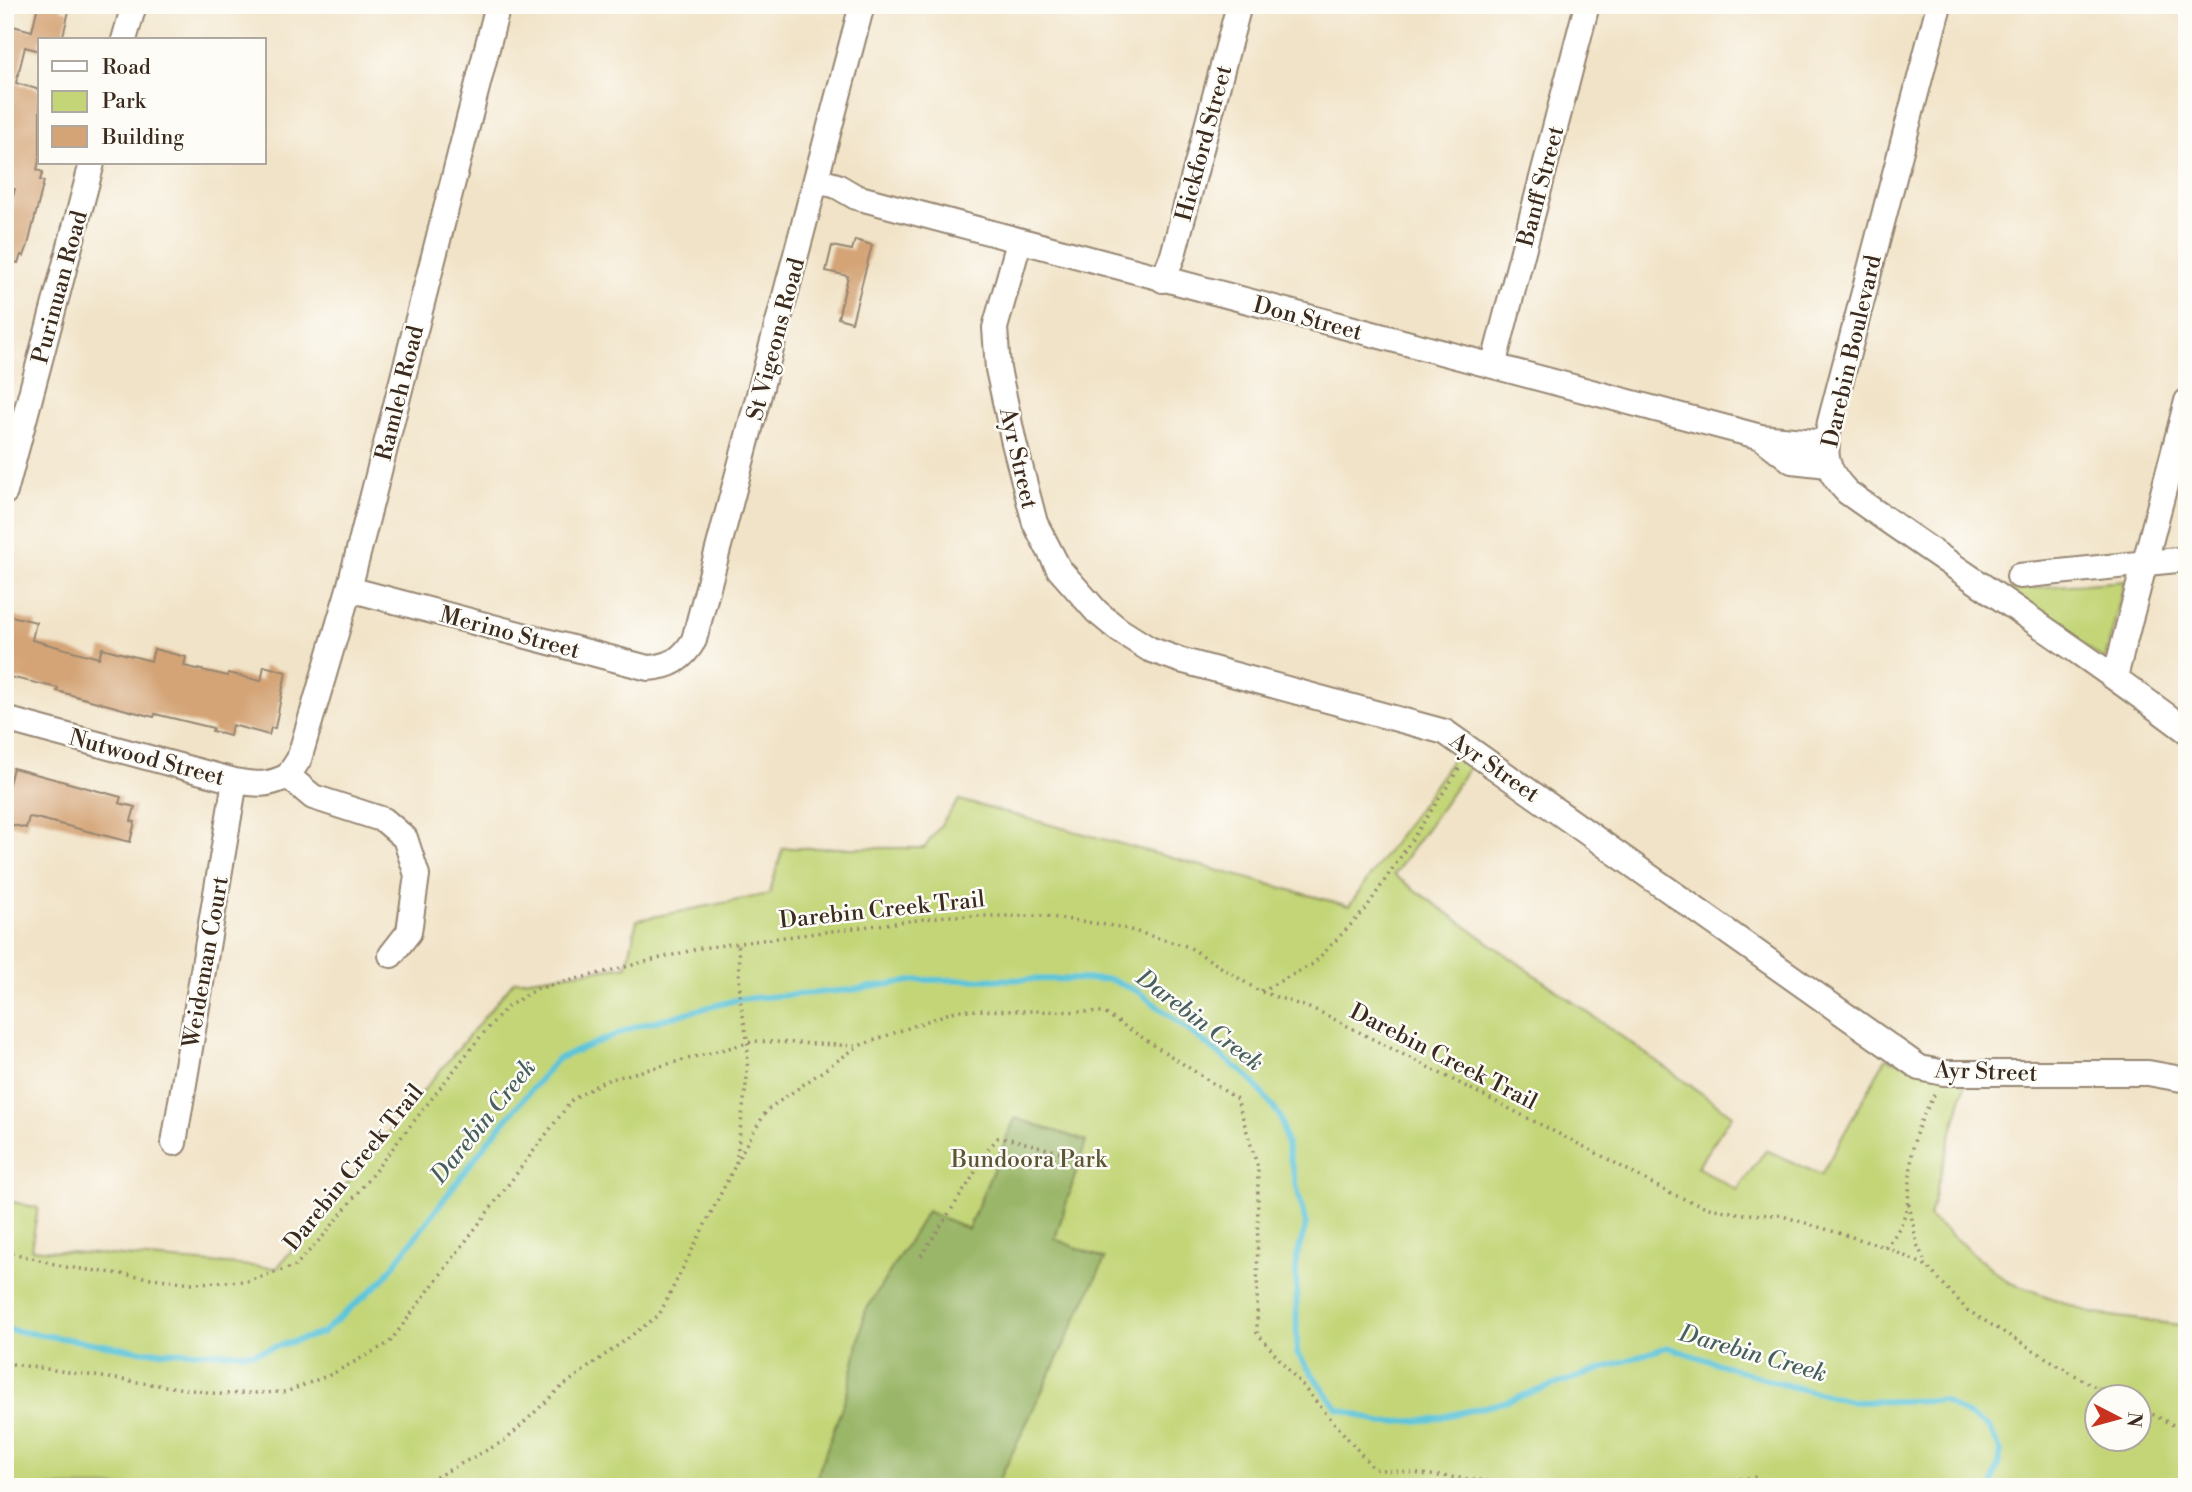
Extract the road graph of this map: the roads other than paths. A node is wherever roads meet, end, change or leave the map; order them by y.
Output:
1 (134, 5) edge
2 (498, 5) edge
3 (862, 5) edge
4 (1239, 5) edge
5 (1587, 5) edge
6 (1939, 5) edge
7 (125, 38) edge
8 (92, 164) edge
9 (815, 188) junction
10 (1019, 242) junction
11 (1163, 279) junction
12 (1493, 366) junction
13 (2187, 401) edge
14 (1827, 454) junction
15 (5, 492) edge
16 (2187, 559) edge
17 (2144, 563) junction
18 (2019, 576) dead end
19 (349, 589) junction
20 (673, 663) joint
21 (2115, 677) junction
22 (5, 719) edge
23 (2187, 731) edge
24 (288, 776) junction
25 (236, 780) junction
26 (391, 955) dead end
27 (2187, 1080) edge
28 (174, 1143) dead end

1 - 7 street
2 - 19 street, Ramleh Road
3 - 9 street, St Vigeons Road
4 - 11 street, Hickford Street
5 - 12 street, Banff Street
6 - 14 street, Darebin Boulevard
8 - 15 street, Purinuan Road
9 - 10 street, Don Street
9 - 20 street, St Vigeons Road
10 - 11 street, Don Street
10 - 27 street, Ayr Street
11 - 12 street, Don Street
12 - 14 street, Don Street
13 - 17 street
14 - 21 street, Darebin Boulevard
16 - 17 street
17 - 18 street
17 - 21 street
19 - 20 street, Merino Street
19 - 24 street, Ramleh Road
21 - 23 street, Darebin Boulevard
22 - 25 street, Nutwood Street
24 - 25 street, Nutwood Street
24 - 26 street
25 - 28 street, Weideman Court

